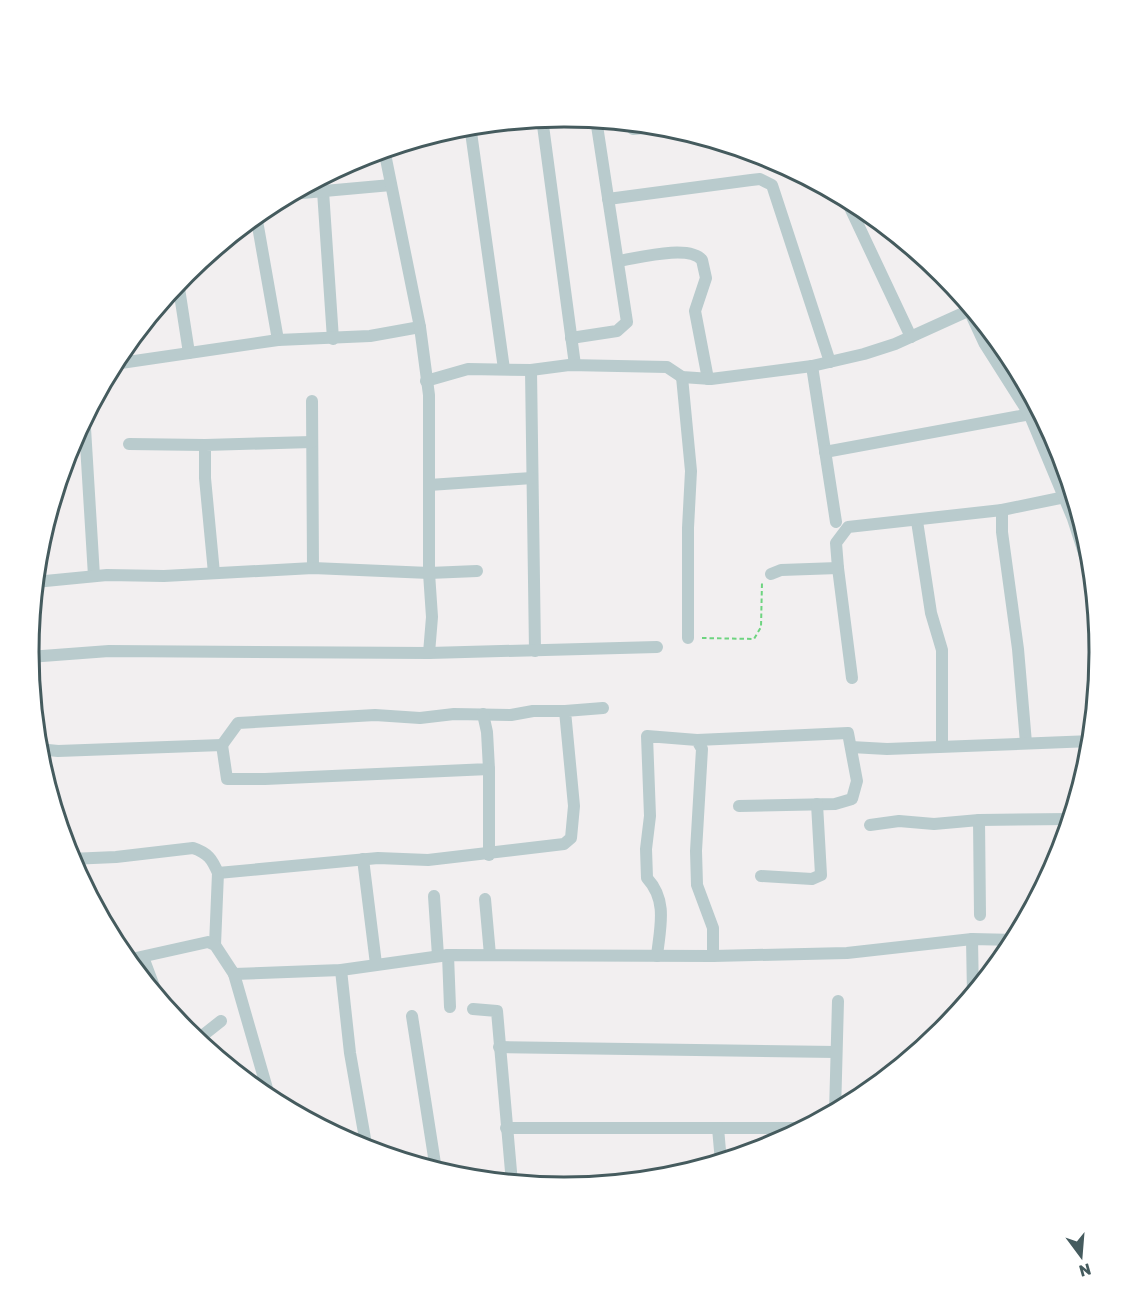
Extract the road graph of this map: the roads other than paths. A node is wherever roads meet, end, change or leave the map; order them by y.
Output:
1 (543, 128) edge
2 (597, 128) edge
3 (471, 135) edge
4 (386, 158) edge
5 (391, 185) junction
6 (323, 191) junction
7 (311, 192) edge
8 (608, 199) junction
9 (852, 213) edge
10 (258, 226) edge
11 (619, 261) junction
12 (180, 294) edge
13 (962, 309) edge
14 (420, 327) junction
15 (980, 331) edge
16 (571, 338) junction
17 (911, 338) junction
18 (333, 339) junction
19 (278, 340) junction
20 (189, 353) junction
21 (129, 358) edge
22 (830, 362) junction
23 (575, 365) junction
24 (812, 366) junction
25 (504, 369) junction
26 (531, 370) junction
27 (682, 377) junction
28 (1012, 377) edge
29 (708, 379) junction
30 (426, 381) junction
31 (312, 401) dead end
32 (1028, 404) edge
33 (1030, 414) junction
34 (85, 437) edge
35 (312, 442) junction
36 (129, 444) dead end
37 (206, 445) junction
38 (825, 452) junction
39 (532, 478) junction
40 (429, 485) junction
41 (1065, 497) junction
42 (1069, 505) edge
43 (1002, 510) junction
44 (916, 521) junction
45 (836, 522) dead end
46 (314, 568) junction
47 (838, 568) junction
48 (477, 571) dead end
49 (214, 573) junction
50 (429, 573) junction
51 (771, 574) road end
52 (93, 576) junction
53 (43, 581) edge
54 (688, 638) road end
55 (657, 647) dead end
56 (535, 651) junction
57 (429, 653) junction
58 (39, 656) edge
59 (852, 678) dead end
60 (603, 708) dead end
61 (565, 711) junction
62 (483, 714) junction
63 (697, 740) junction
64 (1082, 741) edge
65 (1026, 743) junction
66 (222, 745) junction
67 (942, 746) junction
68 (851, 747) junction
69 (48, 750) edge
70 (489, 769) junction
71 (817, 804) junction
72 (739, 806) dead end
73 (979, 820) junction
74 (1062, 821) edge
75 (870, 825) dead end
76 (489, 855) junction
77 (82, 859) edge
78 (363, 859) junction
79 (218, 873) junction
80 (761, 876) dead end
81 (434, 896) dead end
82 (485, 899) dead end
83 (980, 915) dead end
84 (972, 939) junction
85 (1004, 940) edge
86 (215, 945) junction
87 (490, 955) junction
88 (443, 956) junction
89 (657, 956) junction
90 (713, 956) junction
91 (143, 957) junction
92 (138, 958) edge
93 (376, 964) junction
94 (341, 970) junction
95 (149, 973) edge
96 (234, 974) junction
97 (973, 982) edge
98 (838, 1001) dead end
99 (450, 1007) dead end
100 (473, 1009) dead end
101 (412, 1016) dead end
102 (221, 1021) dead end
103 (204, 1034) edge
104 (499, 1047) junction
105 (836, 1053) junction
106 (266, 1084) edge
107 (835, 1102) edge
108 (506, 1128) junction
109 (718, 1128) junction
110 (786, 1128) edge
111 (365, 1138) edge
112 (720, 1154) edge
113 (435, 1161) edge
114 (511, 1174) edge

1 - 16 street
2 - 8 street
3 - 25 street
4 - 5 street
5 - 6 street
5 - 14 street
6 - 7 street
6 - 18 street
8 - 11 street
8 - 22 street
9 - 17 street
10 - 19 street
11 - 16 street
11 - 29 street
12 - 20 street
13 - 17 street
14 - 18 street
14 - 30 street
15 - 28 street
16 - 23 street
17 - 22 street
18 - 19 street
19 - 20 street
20 - 21 street
22 - 24 street
23 - 26 street
23 - 27 street
24 - 29 street
24 - 38 street
25 - 26 street
25 - 30 street
26 - 39 street
27 - 29 street
27 - 54 street
30 - 40 street
31 - 35 street
32 - 33 street
33 - 38 street
33 - 41 street
34 - 52 street
35 - 37 street
35 - 46 street
36 - 37 street
37 - 49 street
38 - 45 street
39 - 40 street
39 - 56 street
40 - 50 street
41 - 42 street
41 - 43 street
43 - 44 street
43 - 65 street
44 - 47 street
44 - 67 street
46 - 49 street
46 - 50 street
47 - 51 street
47 - 59 street
48 - 50 street
49 - 52 street
50 - 57 street
52 - 53 street
55 - 56 street
56 - 57 street
57 - 58 street
60 - 61 street
61 - 62 street
61 - 76 street
62 - 66 street
62 - 70 street
63 - 68 street
63 - 89 street
63 - 90 street
64 - 65 street
65 - 67 street
66 - 69 street
66 - 70 street
67 - 68 street
68 - 71 street
70 - 76 street
71 - 72 street
71 - 80 street
73 - 74 street
73 - 75 street
73 - 83 street
76 - 78 street
77 - 79 street
78 - 79 street
78 - 93 street
79 - 86 street
81 - 88 street
82 - 87 street
84 - 85 street
84 - 90 street
84 - 97 street
86 - 91 street
86 - 96 street
87 - 88 street
87 - 89 street
88 - 93 street
88 - 99 street
89 - 90 street
91 - 92 street
91 - 95 street
93 - 94 street
94 - 96 street
94 - 111 street
96 - 106 street
98 - 105 street
100 - 104 street
101 - 113 street
102 - 103 street
104 - 105 street
104 - 108 street
105 - 107 street
108 - 109 street
108 - 114 street
109 - 110 street
109 - 112 street

